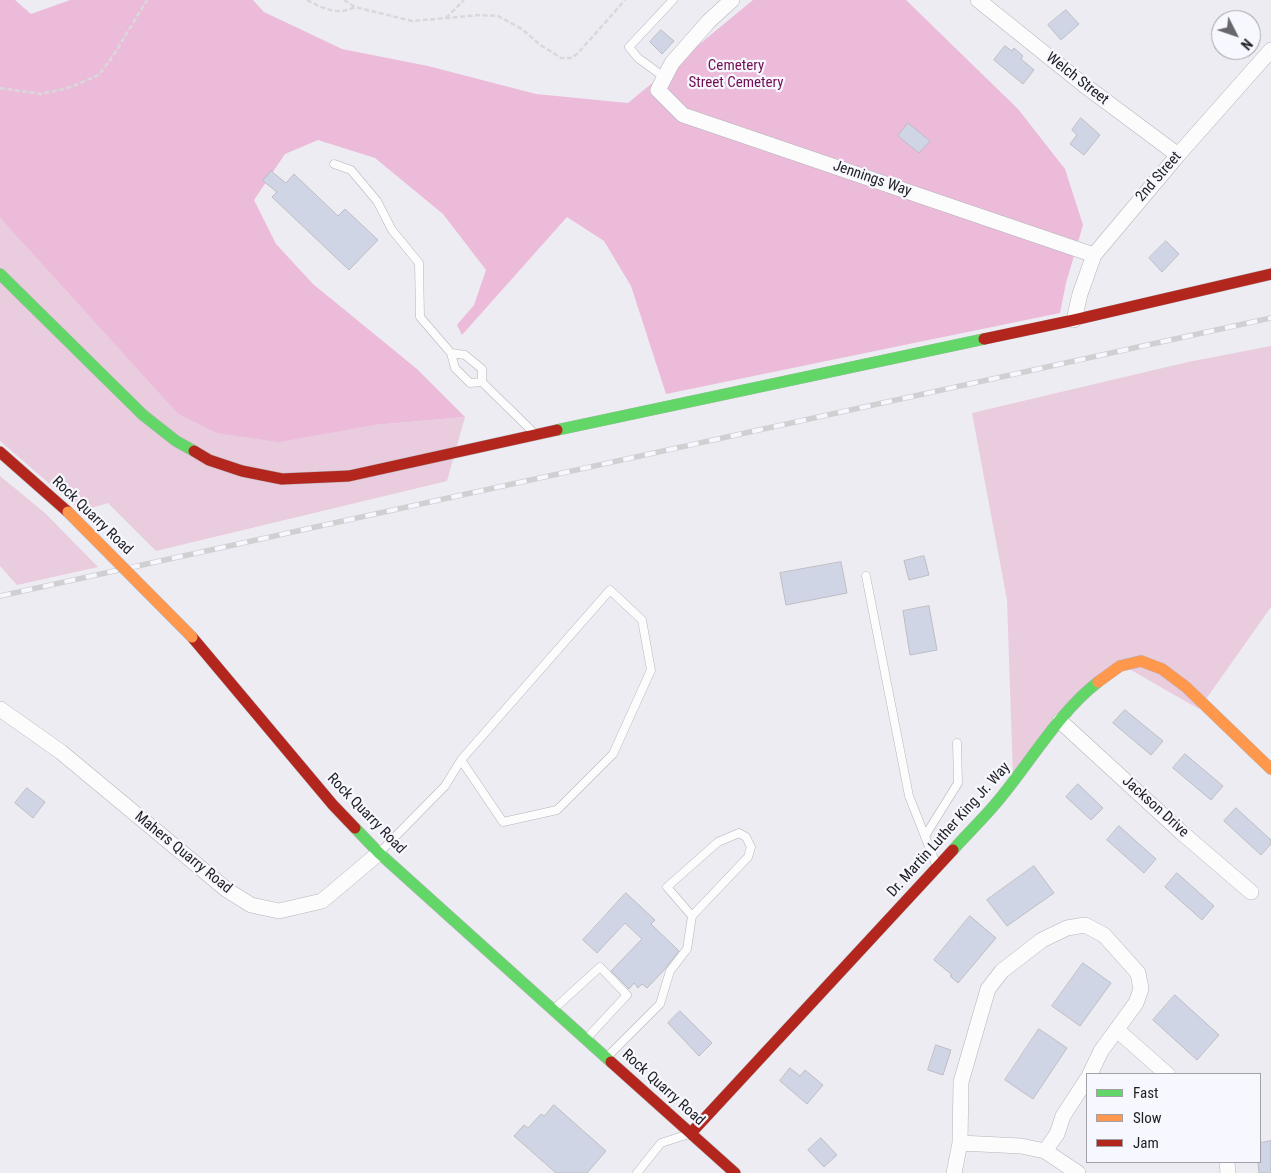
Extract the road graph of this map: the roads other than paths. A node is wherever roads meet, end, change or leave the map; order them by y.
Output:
1 (673, 0) edge
2 (732, 0) edge
3 (978, 0) edge
4 (1271, 50) edge
5 (661, 84) junction
6 (1178, 155) junction
7 (334, 164) dead end
8 (1094, 255) junction
9 (0, 274) edge
10 (1271, 274) edge
11 (1074, 320) junction
12 (451, 353) junction
13 (482, 382) junction
14 (536, 434) junction
15 (0, 452) edge
16 (866, 576) dead end
17 (0, 708) edge
18 (1060, 721) junction
19 (957, 743) dead end
20 (461, 760) junction
21 (1271, 769) edge
22 (925, 836) junction
23 (379, 852) junction
24 (937, 868) junction
25 (1251, 892) dead end
26 (692, 916) junction
27 (553, 1010) junction
28 (1117, 1030) junction
29 (586, 1039) junction
30 (606, 1058) junction
31 (1090, 1073) edge
32 (1166, 1073) edge
33 (1086, 1081) edge
34 (690, 1133) junction
35 (960, 1143) junction
36 (1045, 1151) junction
37 (731, 1172) edge
38 (636, 1173) edge
39 (954, 1173) edge
40 (1078, 1173) edge

1 - 5 lane
2 - 5 street
3 - 6 street, Welch Street
4 - 6 street, 2nd Street
5 - 8 street, Jennings Way
6 - 8 street, 2nd Street
7 - 12 lane
8 - 11 street, 2nd Street
9 - 14 street
10 - 11 street
11 - 14 street
12 - 13 lane
12 - 13 lane
13 - 14 lane
15 - 23 street, Rock Quarry Road, bridge
16 - 22 lane
17 - 23 street, Mahers Quarry Road
18 - 21 street, Dr. Martin Luther King Jr. Way
18 - 24 street, Dr. Martin Luther King Jr. Way
18 - 25 street, Jackson Drive
19 - 22 lane
20 - 20 lane
20 - 23 lane
22 - 24 lane
23 - 27 street, Rock Quarry Road
24 - 34 street, Dr. Martin Luther King Jr. Way
26 - 26 lane
26 - 30 lane
27 - 29 street, Rock Quarry Road
27 - 29 lane
28 - 31 street
28 - 32 street
28 - 35 street
29 - 30 street, Rock Quarry Road
30 - 34 street, Rock Quarry Road
33 - 36 street
34 - 37 street, Rock Quarry Road
34 - 38 lane
35 - 36 street
35 - 39 street
36 - 40 street

